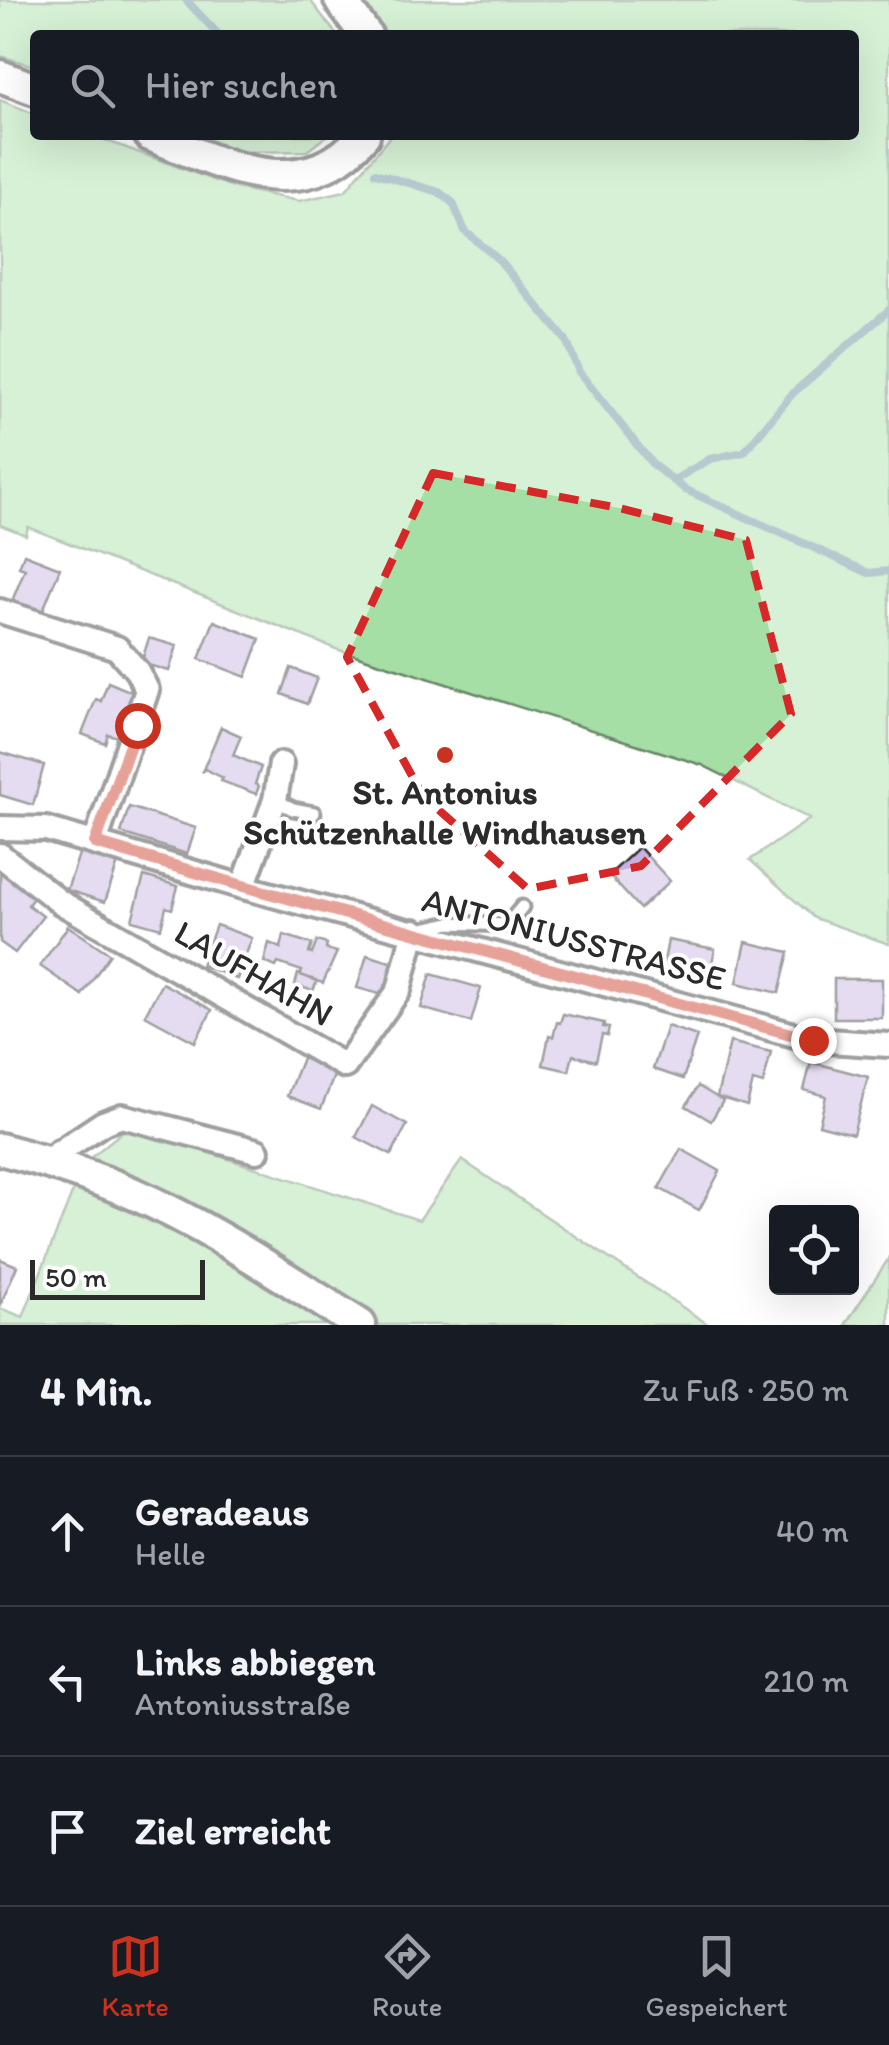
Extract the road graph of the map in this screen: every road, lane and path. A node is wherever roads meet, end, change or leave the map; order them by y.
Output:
1 (340, 0) edge
2 (362, 30) edge
3 (0, 76) edge
4 (30, 88) edge
5 (163, 140) edge
6 (360, 140) edge
7 (0, 611) edge
8 (281, 764) dead end
9 (275, 800) junction
10 (314, 813) dead end
11 (0, 828) edge
12 (95, 843) junction
13 (0, 855) edge
14 (243, 886) junction
15 (522, 906) dead end
16 (414, 931) junction
17 (889, 1045) edge
18 (0, 1149) edge
19 (256, 1152) dead end
20 (46, 1161) junction
21 (360, 1325) edge

1 - 2 main road
3 - 4 main road
5 - 6 main road
7 - 12 street
8 - 9 street
9 - 10 lane
9 - 14 street
11 - 12 street, ANTONIUSSTRASSE
12 - 14 street, ANTONIUSSTRASSE
13 - 16 street, LAUFHAHN
14 - 16 street, ANTONIUSSTRASSE
15 - 16 lane
16 - 17 street, ANTONIUSSTRASSE
18 - 20 main road
19 - 20 street
20 - 21 main road

